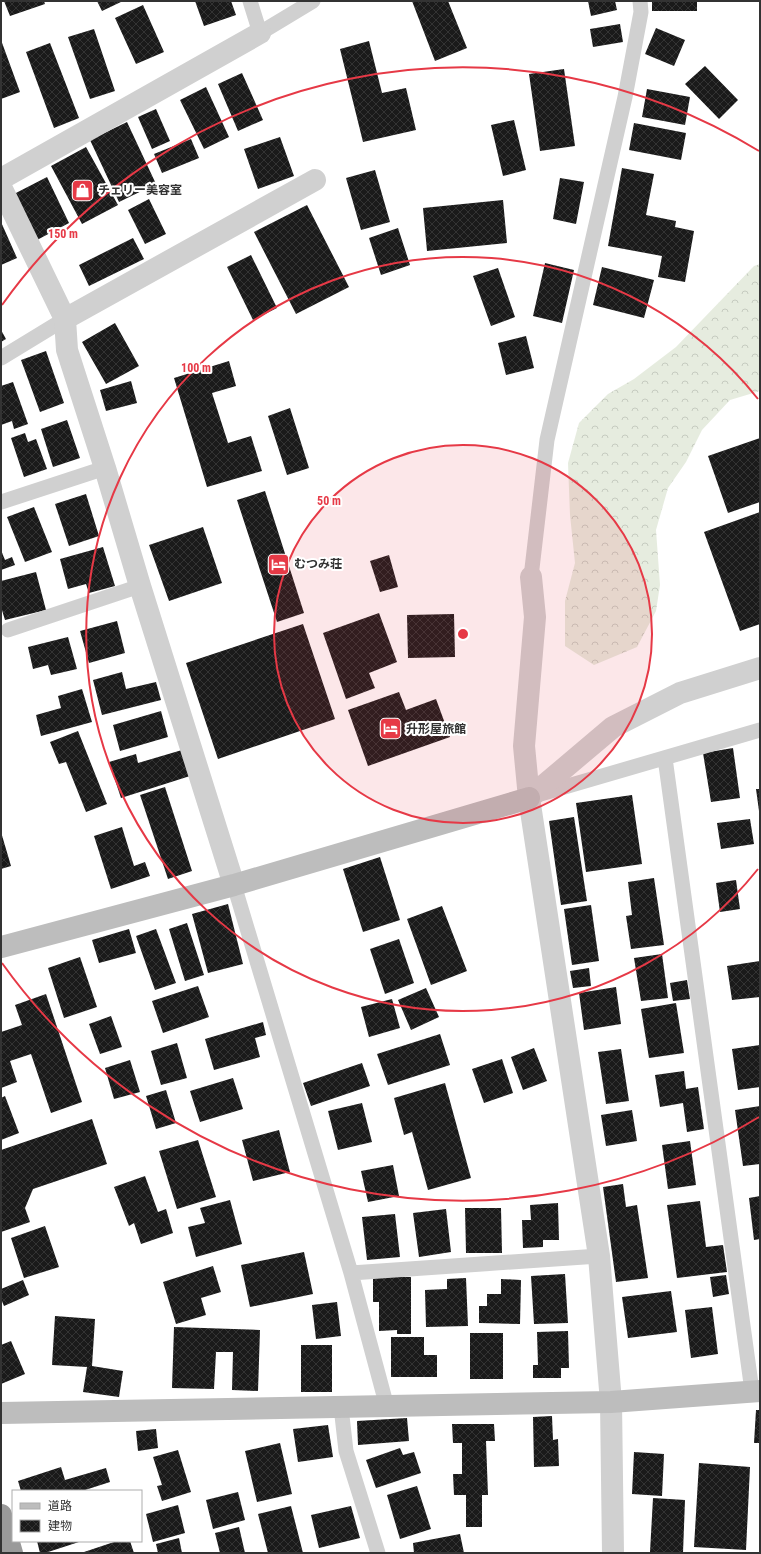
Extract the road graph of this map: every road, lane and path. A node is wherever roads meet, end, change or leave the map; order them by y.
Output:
1 (250, 1) edge
2 (313, 1) edge
3 (640, 1) edge
4 (260, 33) junction
5 (1, 179) edge
6 (315, 180) dead end
7 (1, 188) edge
8 (65, 319) junction
9 (1, 358) edge
10 (105, 468) junction
11 (1, 502) edge
12 (531, 577) joint
13 (140, 586) junction
14 (8, 630) dead end
15 (760, 668) edge
16 (760, 730) edge
17 (665, 758) junction
18 (528, 798) junction
19 (234, 885) junction
20 (1, 947) edge
21 (599, 1256) junction
22 (351, 1273) junction
23 (756, 1391) edge
24 (611, 1402) junction
25 (341, 1407) junction
26 (387, 1407) junction
27 (1, 1413) edge
28 (1, 1515) edge
29 (12, 1553) edge
30 (378, 1553) edge
31 (613, 1553) edge

1 - 4 lane
2 - 4 lane
3 - 12 lane
4 - 5 street
6 - 8 street
7 - 8 street
8 - 9 lane
8 - 10 street
10 - 11 lane
10 - 13 street
12 - 18 street
13 - 14 lane
13 - 19 street
15 - 18 street
16 - 17 lane
17 - 18 lane
17 - 23 lane
18 - 19 street
18 - 21 street
19 - 20 street
19 - 22 lane
21 - 22 lane
21 - 24 street
22 - 26 lane
23 - 24 street
24 - 26 street
24 - 31 street
25 - 26 street
25 - 27 street
25 - 30 lane
28 - 29 highway

